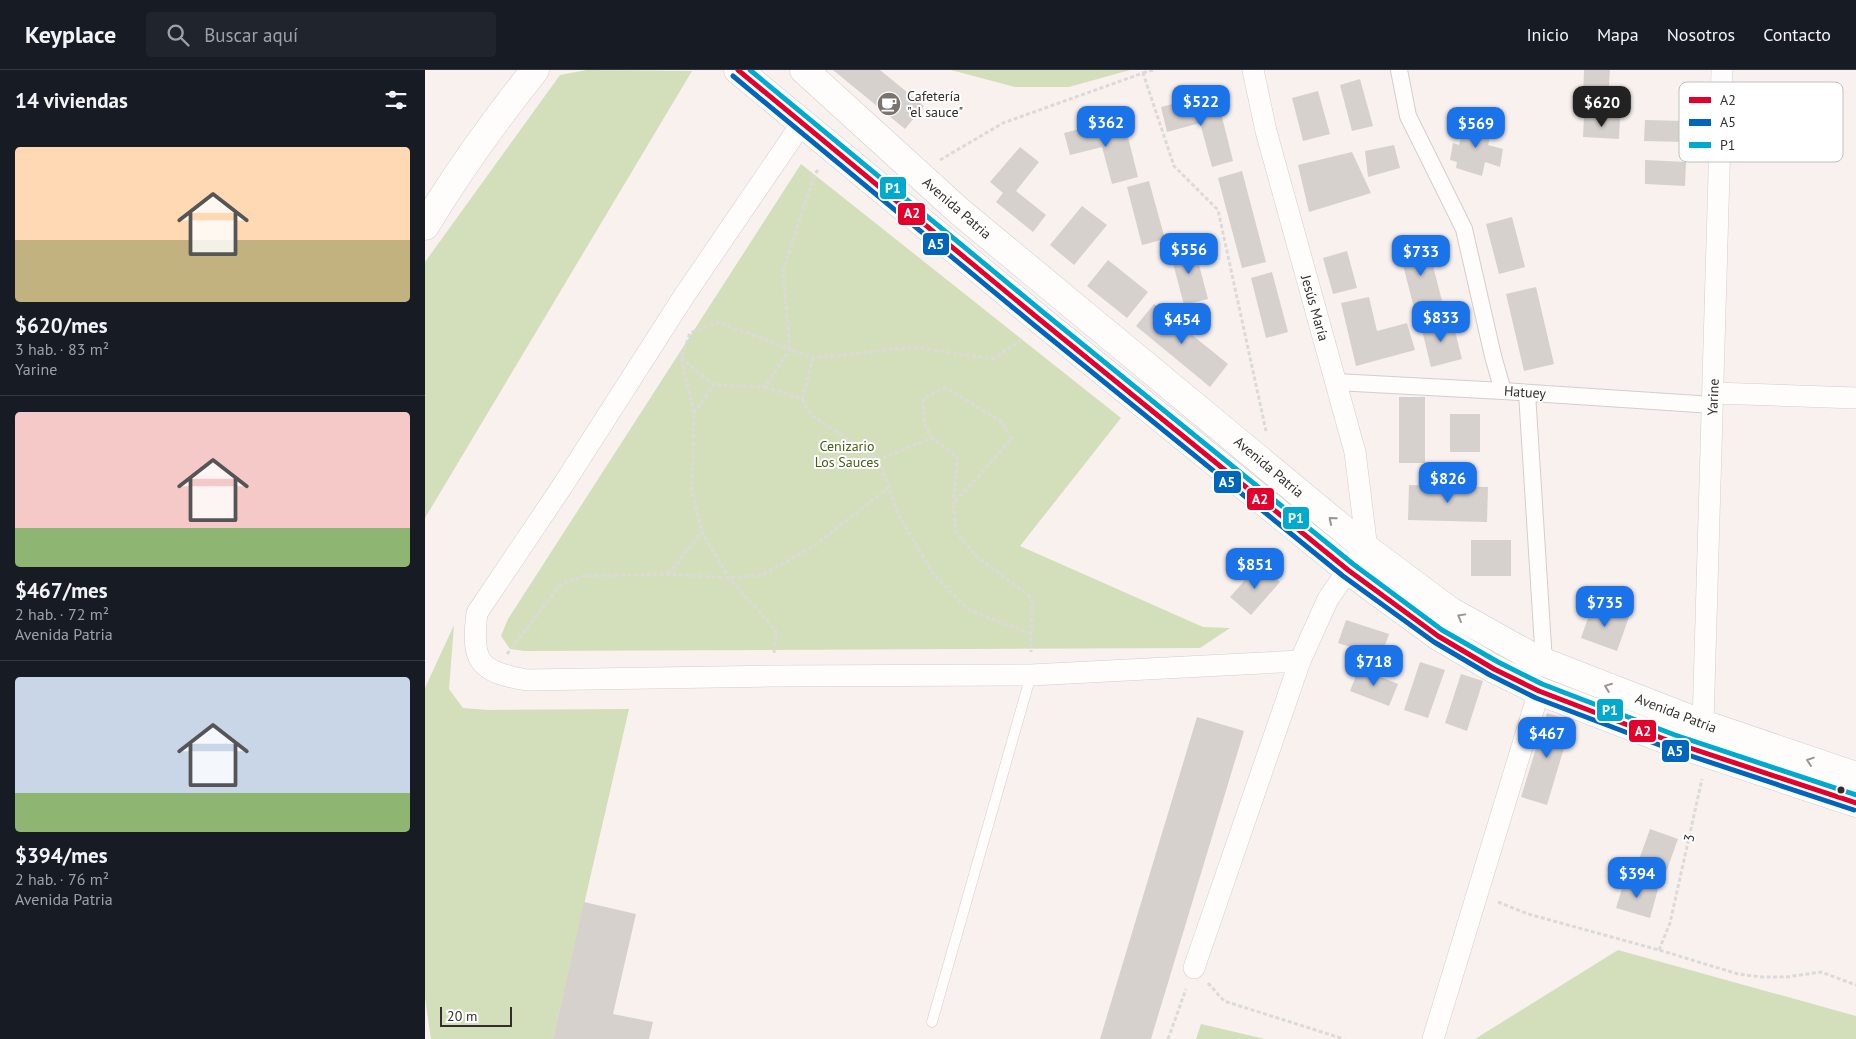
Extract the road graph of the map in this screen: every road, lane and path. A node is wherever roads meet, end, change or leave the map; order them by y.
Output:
1 (535, 70) edge
2 (738, 70) edge
3 (804, 70) edge
4 (1153, 70) edge
5 (1253, 70) edge
6 (1399, 70) edge
7 (1143, 72) junction
8 (802, 122) junction
9 (835, 150) junction
10 (1719, 162) edge
11 (918, 174) junction
12 (425, 226) edge
13 (1039, 319) junction
14 (789, 349) junction
15 (681, 358) junction
16 (813, 358) junction
17 (1336, 382) junction
18 (714, 385) junction
19 (765, 387) junction
20 (1503, 390) junction
21 (1527, 392) junction
22 (1856, 398) edge
23 (802, 399) junction
24 (1713, 399) junction
25 (693, 413) junction
26 (932, 438) junction
27 (879, 460) junction
28 (1276, 473) junction
29 (888, 488) junction
30 (953, 504) junction
31 (701, 532) junction
32 (1367, 548) junction
33 (1348, 570) junction
34 (668, 574) junction
35 (729, 578) junction
36 (1031, 634) junction
37 (1300, 660) junction
38 (1544, 662) junction
39 (493, 671) junction
40 (773, 676) junction
41 (1031, 676) junction
42 (1539, 691) junction
43 (1703, 724) junction
44 (1702, 751) junction
45 (1856, 776) edge
46 (1856, 803) edge
47 (1479, 889) junction
48 (1659, 950) junction
49 (1194, 968) junction
50 (1856, 984) edge
51 (932, 1022) dead end
52 (1168, 1039) edge
53 (1344, 1039) edge
54 (1433, 1039) edge

1 - 12 main road
2 - 8 main road, Avenida Patria
3 - 11 main road, Avenida Patria
4 - 7 path
5 - 17 street, Jesús María
6 - 20 street
7 - 11 path
7 - 28 path
8 - 9 main road, Avenida Patria
8 - 39 street
9 - 13 main road, Avenida Patria
9 - 14 path
10 - 24 street, Yarine
11 - 28 main road, Avenida Patria
13 - 16 path
13 - 33 main road, Avenida Patria
14 - 15 path
14 - 16 path
14 - 19 path
15 - 18 path
15 - 25 path
16 - 23 path
17 - 20 street, Hatuey
17 - 32 street, Jesús María
18 - 19 path
18 - 25 path
19 - 23 path
20 - 21 street, Hatuey
21 - 24 street, Hatuey
21 - 38 street
22 - 24 street, Hatuey
23 - 27 path
24 - 43 street, Yarine
25 - 31 path
26 - 27 path
26 - 30 path
26 - 30 path
27 - 29 path
32 -> 28 main road, Avenida Patria
29 - 35 path
29 - 36 path
30 - 36 path
31 - 34 path
31 - 35 path
32 - 33 street
38 -> 32 main road, Avenida Patria
33 - 37 street
33 - 42 main road, Avenida Patria
34 - 35 path
34 - 39 path
35 - 40 path
36 - 41 path
37 - 41 street
37 - 49 street
43 -> 38 main road, Avenida Patria
39 - 40 street
40 - 41 street
41 - 51 lane
42 - 44 main road, Avenida Patria
42 - 47 street
45 -> 43 main road, Avenida Patria
44 - 46 main road, Avenida Patria
44 - 48 path, 3
47 - 48 path
47 - 54 street
48 - 50 path
49 - 52 path
49 - 53 path

